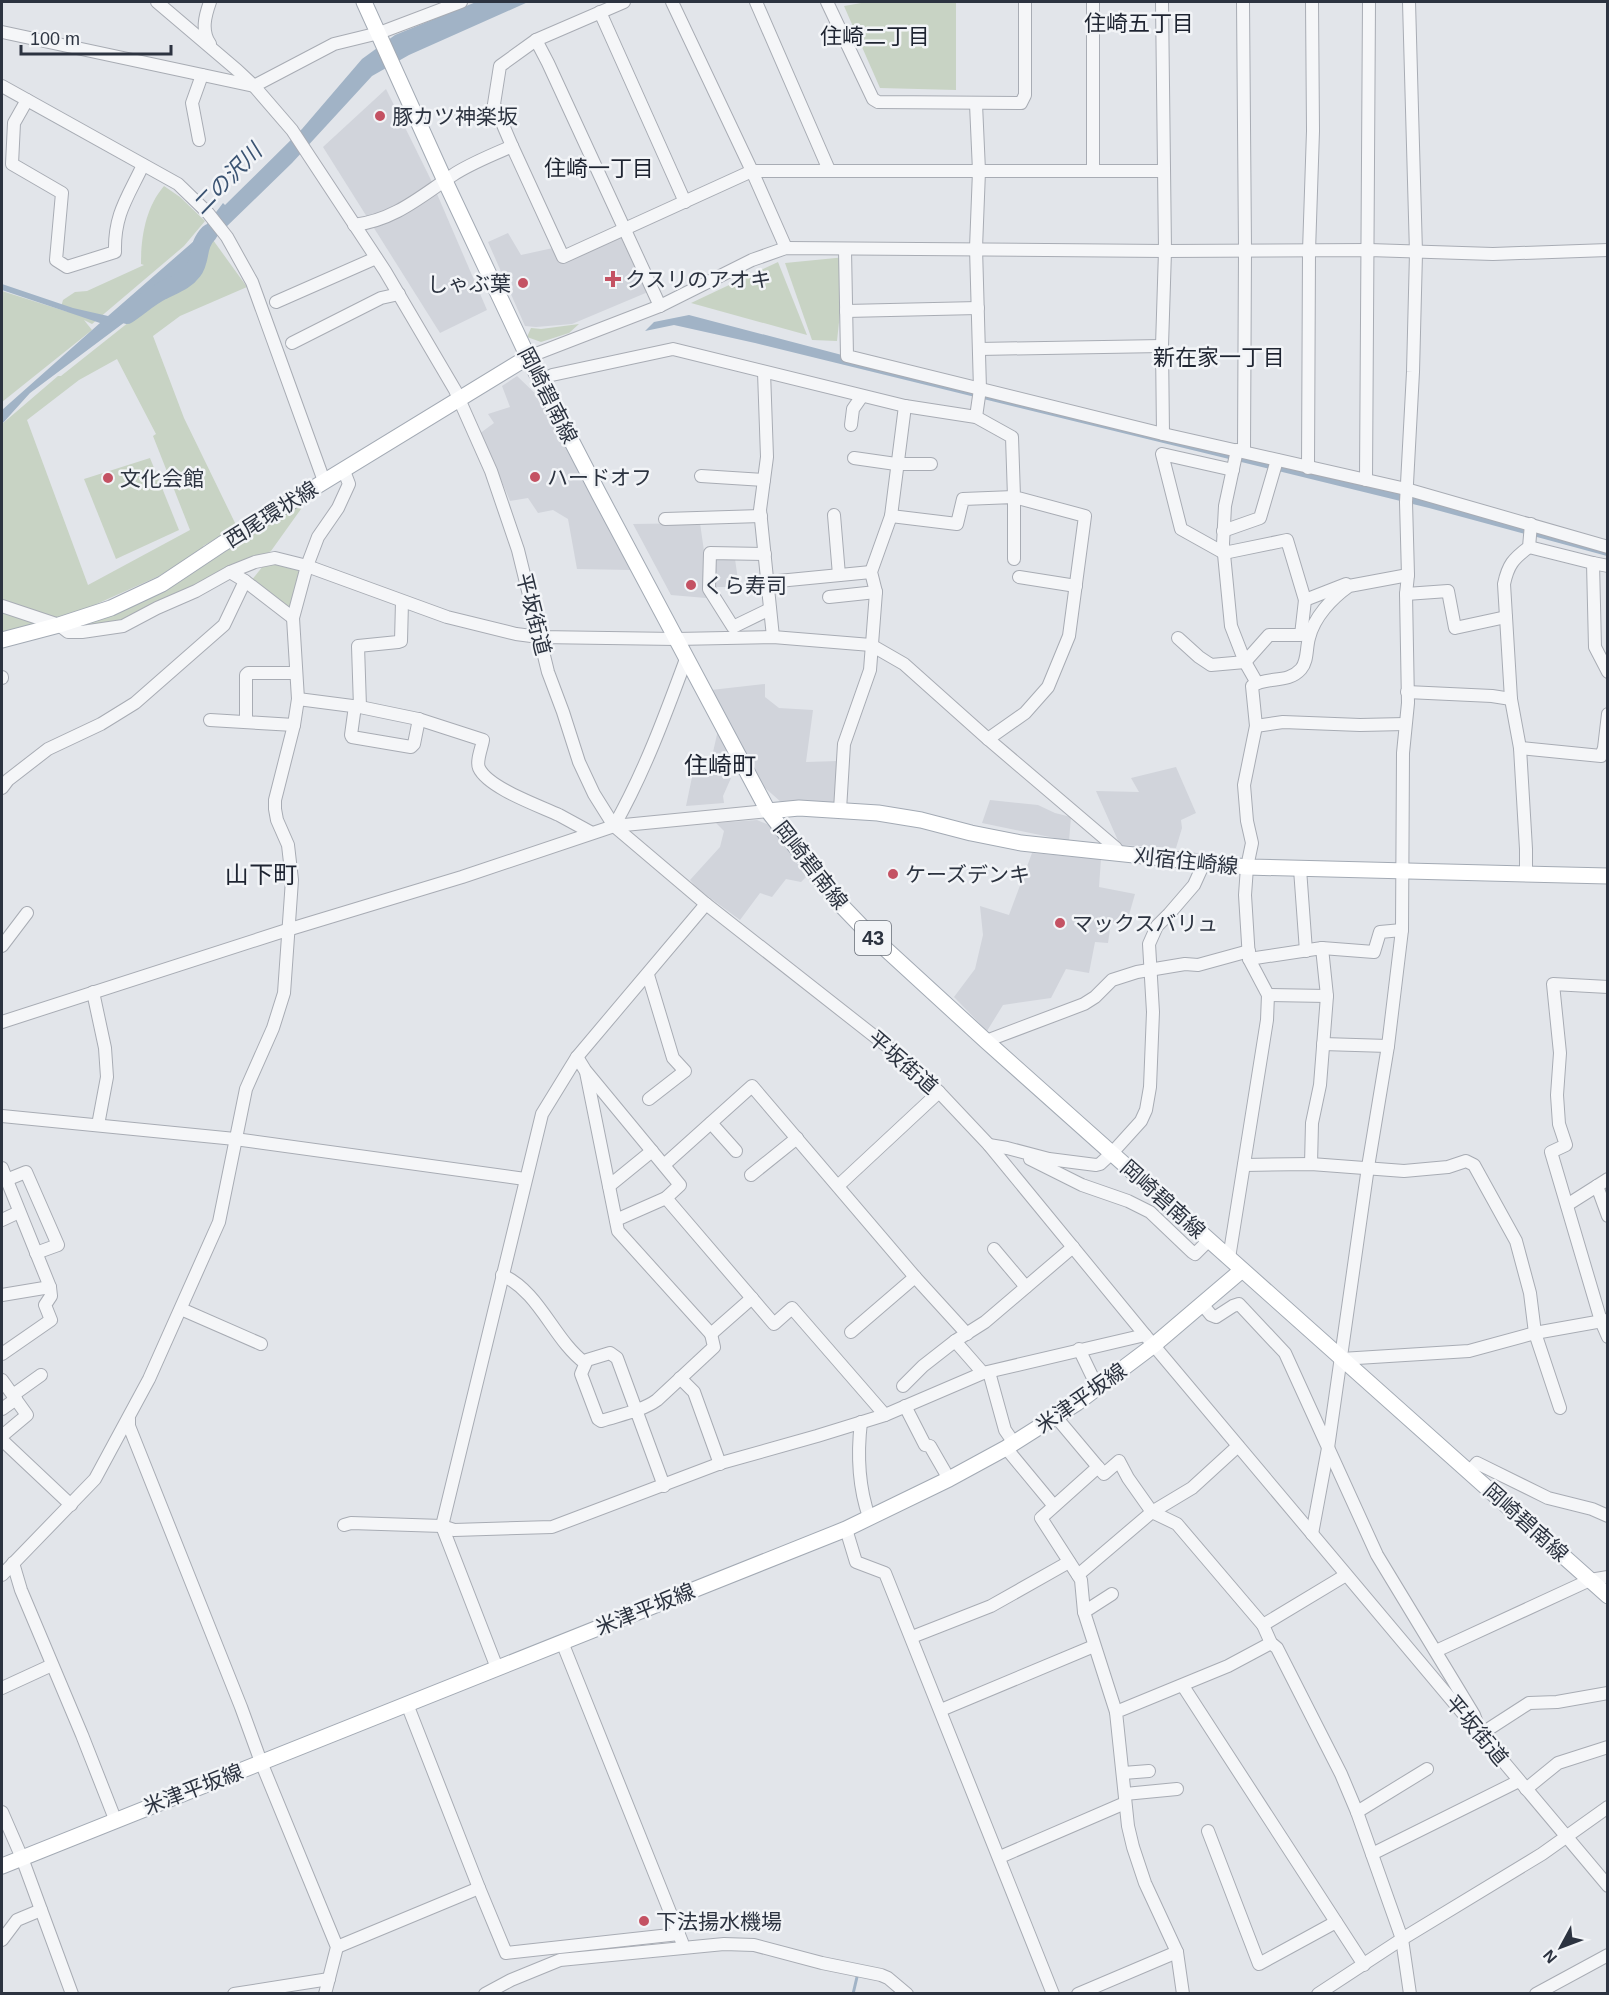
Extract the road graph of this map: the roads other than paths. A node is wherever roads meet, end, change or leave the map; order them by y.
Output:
1 (157, 2) edge
2 (211, 2) edge
3 (364, 2) edge
4 (458, 2) edge
5 (624, 2) edge
6 (672, 2) edge
7 (756, 2) edge
8 (827, 2) edge
9 (1025, 2) edge
10 (1093, 2) edge
11 (1162, 2) edge
12 (1243, 2) edge
13 (1312, 2) edge
14 (1369, 2) edge
15 (1409, 2) edge
16 (600, 12) junction
17 (2, 32) edge
18 (379, 33) junction
19 (536, 40) junction
20 (214, 50) junction
21 (202, 75) junction
22 (2, 86) edge
23 (254, 86) junction
24 (27, 100) junction
25 (976, 104) junction
26 (199, 140) dead end
27 (512, 146) junction
28 (143, 165) junction
29 (829, 170) junction
30 (1094, 170) junction
31 (752, 171) junction
32 (979, 171) junction
33 (1163, 171) junction
34 (445, 181) junction
35 (686, 202) junction
36 (354, 225) junction
37 (624, 229) junction
38 (786, 248) junction
39 (976, 248) junction
40 (1245, 249) junction
41 (845, 250) junction
42 (1369, 250) junction
43 (1608, 250) edge
44 (1165, 251) junction
45 (1309, 251) junction
46 (1416, 253) junction
47 (376, 258) junction
48 (399, 294) junction
49 (276, 302) dead end
50 (660, 306) junction
51 (978, 308) junction
52 (846, 311) junction
53 (292, 343) dead end
54 (1162, 346) junction
55 (979, 350) junction
56 (528, 357) junction
57 (764, 372) junction
58 (552, 375) dead end
59 (980, 389) junction
60 (862, 396) junction
61 (459, 400) junction
62 (905, 406) junction
63 (976, 417) junction
64 (851, 424) dead end
65 (1163, 434) junction
66 (1241, 451) junction
67 (854, 458) dead end
68 (1277, 460) junction
69 (896, 464) junction
70 (931, 464) dead end
71 (1308, 468) junction
72 (1233, 470) junction
73 (344, 471) junction
74 (321, 474) junction
75 (701, 476) dead end
76 (764, 480) junction
77 (1366, 480) junction
78 (1406, 489) junction
79 (1014, 497) junction
80 (834, 515) dead end
81 (761, 516) junction
82 (891, 516) junction
83 (665, 519) dead end
84 (1531, 524) junction
85 (1223, 531) junction
86 (1528, 547) junction
87 (1608, 548) edge
88 (1224, 553) junction
89 (765, 554) junction
90 (1014, 559) dead end
91 (1593, 563) junction
92 (307, 566) junction
93 (1608, 566) edge
94 (230, 572) junction
95 (871, 572) junction
96 (839, 575) junction
97 (1408, 575) junction
98 (1019, 578) dead end
99 (245, 581) junction
100 (768, 582) junction
101 (1346, 584) dead end
102 (1076, 586) junction
103 (876, 592) junction
104 (1406, 594) junction
105 (829, 597) dead end
106 (1305, 600) junction
107 (402, 602) junction
108 (2, 606) edge
109 (770, 609) junction
110 (1506, 617) junction
111 (293, 618) junction
112 (59, 625) junction
113 (733, 627) junction
114 (539, 637) junction
115 (726, 638) junction
116 (773, 638) junction
117 (1178, 638) dead end
118 (676, 639) junction
119 (2, 640) edge
120 (871, 645) junction
121 (686, 659) junction
122 (1245, 662) junction
123 (1608, 672) edge
124 (296, 673) junction
125 (1257, 683) junction
126 (1407, 692) junction
127 (298, 699) junction
128 (1511, 699) junction
129 (358, 706) junction
130 (1608, 714) edge
131 (419, 719) junction
132 (210, 720) dead end
133 (246, 722) junction
134 (1405, 724) junction
135 (294, 725) junction
136 (1256, 726) junction
137 (988, 739) junction
138 (1520, 748) junction
139 (2, 788) edge
140 (840, 810) junction
141 (768, 811) junction
142 (614, 826) junction
143 (592, 833) junction
144 (1116, 853) junction
145 (1204, 863) junction
146 (1247, 867) junction
147 (1300, 869) junction
148 (1403, 870) junction
149 (1526, 874) junction
150 (1608, 876) edge
151 (706, 904) junction
152 (27, 913) dead end
153 (287, 930) junction
154 (1402, 930) junction
155 (2, 946) edge
156 (1322, 948) junction
157 (1306, 951) junction
158 (1249, 955) junction
159 (1151, 969) junction
160 (648, 975) junction
161 (1608, 987) edge
162 (93, 992) junction
163 (1269, 995) junction
164 (1327, 996) junction
165 (2, 1022) edge
166 (986, 1041) junction
167 (1323, 1044) junction
168 (1388, 1046) junction
169 (577, 1057) junction
170 (585, 1070) junction
171 (939, 1092) junction
172 (649, 1098) dead end
173 (2, 1116) edge
174 (711, 1123) junction
175 (98, 1125) junction
176 (797, 1138) junction
177 (235, 1139) junction
178 (989, 1145) junction
179 (1007, 1148) junction
180 (652, 1151) junction
181 (736, 1151) dead end
182 (1112, 1153) junction
183 (1311, 1164) junction
184 (664, 1165) junction
185 (1244, 1165) junction
186 (1368, 1167) junction
187 (4, 1174) edge
188 (751, 1175) dead end
189 (525, 1179) junction
190 (1603, 1182) edge
191 (609, 1186) junction
192 (838, 1186) junction
193 (666, 1198) junction
194 (1567, 1205) junction
195 (20, 1212) junction
196 (1608, 1216) edge
197 (2, 1220) edge
198 (616, 1220) junction
199 (1209, 1240) junction
200 (1073, 1247) junction
201 (994, 1249) dead end
202 (36, 1253) junction
203 (1229, 1258) junction
204 (1242, 1270) junction
205 (502, 1275) junction
206 (915, 1277) junction
207 (50, 1287) junction
208 (1026, 1287) junction
209 (2, 1295) edge
210 (752, 1298) junction
211 (1202, 1304) junction
212 (181, 1309) junction
213 (1604, 1320) edge
214 (851, 1332) dead end
215 (1535, 1333) junction
216 (711, 1334) junction
217 (967, 1334) junction
218 (1608, 1337) edge
219 (1150, 1340) junction
220 (955, 1341) junction
221 (261, 1344) dead end
222 (1079, 1349) junction
223 (2, 1354) edge
224 (1341, 1359) junction
225 (585, 1363) junction
226 (986, 1372) junction
227 (41, 1375) dead end
228 (680, 1378) junction
229 (2, 1380) edge
230 (903, 1386) dead end
231 (1101, 1386) junction
232 (14, 1397) junction
233 (905, 1406) junction
234 (1560, 1408) dead end
235 (2, 1409) edge
236 (635, 1409) junction
237 (885, 1414) junction
238 (1056, 1417) junction
239 (129, 1419) junction
240 (861, 1422) junction
241 (2, 1438) edge
242 (1010, 1446) junction
243 (1238, 1446) junction
244 (1328, 1448) junction
245 (720, 1464) junction
246 (1098, 1467) junction
247 (1469, 1472) junction
248 (949, 1479) junction
249 (664, 1486) junction
250 (71, 1505) junction
251 (1053, 1506) junction
252 (1152, 1512) junction
253 (1608, 1516) edge
254 (869, 1517) junction
255 (344, 1525) dead end
256 (442, 1526) junction
257 (846, 1529) junction
258 (1312, 1534) junction
259 (1069, 1562) junction
260 (13, 1563) junction
261 (2, 1575) edge
262 (1078, 1575) junction
263 (1346, 1575) junction
264 (1608, 1577) edge
265 (1590, 1580) junction
266 (1112, 1594) dead end
267 (1608, 1596) edge
268 (1084, 1612) junction
269 (1263, 1625) junction
270 (912, 1637) junction
271 (562, 1642) junction
272 (1271, 1643) junction
273 (1094, 1646) junction
274 (1436, 1651) junction
275 (52, 1665) junction
276 (497, 1668) junction
277 (1183, 1686) junction
278 (2, 1688) edge
279 (1608, 1693) edge
280 (407, 1704) junction
281 (941, 1710) junction
282 (1116, 1712) junction
283 (1481, 1734) junction
284 (1608, 1747) edge
285 (261, 1762) junction
286 (1427, 1769) dead end
287 (1149, 1771) dead end
288 (1123, 1773) junction
289 (1523, 1785) junction
290 (1177, 1788) dead end
291 (1125, 1798) junction
292 (1608, 1807) edge
293 (2, 1812) edge
294 (1357, 1812) junction
295 (115, 1820) junction
296 (1208, 1831) dead end
297 (1567, 1838) junction
298 (1372, 1854) junction
299 (1000, 1857) junction
300 (22, 1858) junction
301 (2, 1866) edge
302 (1608, 1886) edge
303 (479, 1888) junction
304 (41, 1910) junction
305 (1336, 1922) junction
306 (679, 1934) junction
307 (1402, 1939) junction
308 (2, 1940) edge
309 (337, 1947) junction
310 (684, 1948) junction
311 (1177, 1952) junction
312 (1608, 1955) edge
313 (1364, 1965) junction
314 (329, 1979) junction
315 (72, 1994) edge
316 (234, 1994) edge
317 (325, 1994) edge
318 (485, 1994) edge
319 (907, 1994) edge
320 (1053, 1994) edge
321 (1078, 1994) edge
322 (1183, 1994) edge
323 (1318, 1994) edge
324 (1410, 1994) edge
325 (1536, 1994) edge

1 - 20 street, 平坂街道
2 - 20 street
3 - 18 main road, 岡崎碧南線 / 43
4 - 18 street
5 - 16 street
6 - 31 street
7 - 29 street
8 - 25 street
9 - 25 street
10 - 30 street
11 - 33 street
12 - 40 street
13 - 45 street
14 - 42 street
15 - 46 street
16 - 19 street
16 - 35 street
17 - 21 street
18 - 23 street
18 - 34 main road, 岡崎碧南線 / 43
19 - 27 street
19 - 37 street
20 - 23 street, 平坂街道
21 - 23 street
21 - 26 street
22 - 24 street
23 - 36 street, 平坂街道
24 - 28 street
24 - 28 street
25 - 32 street
27 - 34 street
27 - 37 street
28 - 74 street
29 - 31 street
29 - 32 street
30 - 32 street
30 - 33 street
31 - 35 street
31 - 38 street
32 - 39 street
33 - 44 street
34 - 36 street
34 - 56 main road, 岡崎碧南線 / 43
35 - 37 street
36 - 47 street, 平坂街道
37 - 50 street
38 - 41 street
38 - 50 street
39 - 41 street
39 - 44 street
39 - 51 street
40 - 44 street
40 - 45 street
40 - 66 street
41 - 52 street
42 - 45 street
42 - 46 street
42 - 77 street
43 - 46 street
44 - 54 street
45 - 71 street
46 - 78 street
47 - 48 street, 平坂街道
47 - 49 street
48 - 53 street
48 - 61 street, 平坂街道
50 - 56 street
51 - 52 street
51 - 55 street
52 - 59 street
54 - 55 street
54 - 65 street
55 - 59 street
56 - 61 main road, 西尾環状線
56 - 118 main road, 岡崎碧南線 / 43
57 - 58 street
57 - 60 street
57 - 76 street
59 - 63 street
59 - 65 street
60 - 62 street
60 - 64 street
61 - 73 main road, 西尾環状線
61 - 114 street, 平坂街道
62 - 63 street
62 - 69 street
63 - 79 street
65 - 66 street
66 - 68 street
66 - 72 street
67 - 69 street
68 - 71 street
68 - 85 street
69 - 70 street
69 - 82 street
71 - 77 street
72 - 85 street
72 - 88 street
73 - 74 main road, 西尾環状線
73 - 92 street
74 - 112 main road, 西尾環状線
75 - 76 street
76 - 81 street
77 - 78 street
78 - 84 street
78 - 97 street
79 - 82 street
79 - 90 street
79 - 102 street
80 - 96 street
81 - 83 street
81 - 89 street
82 - 95 street
84 - 86 street
84 - 87 street
85 - 88 street
86 - 91 street
86 - 110 street
88 - 106 street
88 - 122 street
89 - 100 street
89 - 113 street
91 - 93 street
91 - 123 street
92 - 94 street
92 - 107 street
92 - 111 street
94 - 99 street
94 - 112 street
95 - 96 street
95 - 103 street
96 - 100 street
97 - 104 street
97 - 125 street
98 - 102 street
99 - 111 street
99 - 139 street
100 - 109 street
101 - 106 street
102 - 137 street
103 - 105 street
103 - 120 street
104 - 110 street
104 - 126 street
106 - 122 street
107 - 114 street
107 - 129 street
108 - 112 street
109 - 113 street
109 - 116 street
110 - 128 street
111 - 124 street
112 - 119 main road, 西尾環状線
113 - 115 street
114 - 118 street
114 - 142 street, 平坂街道
115 - 116 street
115 - 118 street
116 - 120 street
117 - 122 street
118 - 121 main road, 岡崎碧南線 / 43
120 - 137 street
120 - 140 street
121 - 141 main road, 岡崎碧南線 / 43
121 - 142 street
122 - 125 street
124 - 127 street
124 - 133 street
125 - 136 street
126 - 128 street
126 - 134 street
127 - 129 street
127 - 135 street
128 - 138 street
129 - 131 street
129 - 131 street
130 - 138 street
131 - 143 street
132 - 133 street
133 - 135 street
134 - 136 street
134 - 148 street
135 - 153 street
136 - 146 street
137 - 144 street
138 - 149 street
140 - 141 main road, 刈宿住崎線
140 - 144 main road, 刈宿住崎線
141 - 142 street
141 - 166 main road, 岡崎碧南線 / 43
142 - 143 street
142 - 151 street, 平坂街道
143 - 153 street
144 - 145 main road, 刈宿住崎線
145 - 146 main road, 刈宿住崎線
145 - 159 street
146 - 147 main road, 刈宿住崎線
146 - 158 street
147 - 148 main road, 刈宿住崎線
147 - 157 street
148 - 149 main road, 刈宿住崎線
148 - 154 street
149 - 150 main road, 刈宿住崎線
151 - 160 street
151 - 171 street, 平坂街道
152 - 155 street
153 - 162 street
153 - 177 street
154 - 156 street
154 - 168 street
156 - 157 street
156 - 164 street
157 - 158 street
158 - 159 street
158 - 163 street
159 - 166 street
159 - 182 street
160 - 169 street
160 - 172 street
161 - 194 street
162 - 165 street
162 - 175 street
163 - 164 street
163 - 185 street
164 - 167 street
166 - 182 main road, 岡崎碧南線 / 43
167 - 168 street
167 - 183 street
168 - 186 street
169 - 170 street
169 - 189 street
170 - 180 street
170 - 191 street
171 - 178 street, 平坂街道
171 - 192 street
173 - 175 street
174 - 176 street
174 - 181 street
174 - 184 street
175 - 177 street
176 - 188 street
176 - 192 street
177 - 189 street
177 - 212 street
178 - 179 street
178 - 200 street, 平坂街道
179 - 182 street
179 - 199 street
180 - 184 street
180 - 191 street
182 - 199 main road, 岡崎碧南線 / 43
183 - 185 street
183 - 186 street
184 - 193 street
185 - 203 street
186 - 215 street
186 - 224 street
187 - 195 street
187 - 202 street
189 - 205 street
190 - 194 street
190 - 196 street
191 - 198 street
192 - 206 street
193 - 198 street
193 - 210 street
194 - 213 street
195 - 197 street
195 - 202 street
198 - 216 street
199 - 203 main road, 岡崎碧南線 / 43
200 - 208 street
200 - 219 street, 平坂街道
201 - 208 street
202 - 207 street
203 - 204 main road, 岡崎碧南線 / 43
204 - 211 main road, 米津平坂線
204 - 224 main road, 岡崎碧南線 / 43
205 - 225 street
205 - 256 street
206 - 214 street
206 - 217 street
207 - 209 street
207 - 223 street
208 - 217 street
210 - 216 street
210 - 237 street
211 - 219 main road, 米津平坂線
211 - 244 street
212 - 221 street
212 - 239 street
213 - 215 street
213 - 218 street
215 - 224 street
215 - 234 street
216 - 228 street
217 - 220 street
219 - 222 street
219 - 231 main road, 米津平坂線
219 - 243 street
220 - 226 street
220 - 230 street
222 - 226 street
222 - 231 street
224 - 244 street
224 - 247 main road, 岡崎碧南線 / 43
225 - 236 street
225 - 236 street
226 - 233 street
226 - 242 street
227 - 232 street
228 - 236 street
228 - 245 street
229 - 232 street
231 - 238 main road, 米津平坂線
232 - 235 street
232 - 241 street
233 - 237 street
233 - 248 street
236 - 249 street
237 - 240 street
238 - 242 main road, 米津平坂線
238 - 246 street
239 - 250 street
239 - 285 street
240 - 245 street
240 - 254 street
241 - 250 street
242 - 248 main road, 米津平坂線
242 - 251 street
243 - 252 street
243 - 258 street
244 - 258 street
244 - 274 street
245 - 249 street
246 - 251 street
246 - 252 street
247 - 253 street
247 - 265 main road, 岡崎碧南線 / 43
248 - 254 main road, 米津平坂線
249 - 256 street
250 - 260 street
251 - 259 street
252 - 262 street
252 - 269 street
254 - 257 main road, 米津平坂線
255 - 256 street
256 - 276 street
257 - 270 street
257 - 271 main road, 米津平坂線
258 - 263 street, 平坂街道
259 - 262 street
259 - 270 street
260 - 261 street
260 - 275 street
262 - 268 street
263 - 269 street
263 - 283 street, 平坂街道
264 - 265 street
265 - 267 main road, 岡崎碧南線 / 43
265 - 274 street
266 - 268 street
268 - 273 street
269 - 272 street
270 - 281 street
271 - 276 main road, 米津平坂線
271 - 306 street
272 - 277 street
272 - 294 street
273 - 281 street
273 - 282 street
274 - 283 street
275 - 278 street
275 - 295 street
276 - 280 main road, 米津平坂線
277 - 282 street
277 - 305 street
279 - 283 street
280 - 285 main road, 米津平坂線
280 - 303 street
281 - 299 street
282 - 288 street
283 - 289 street, 平坂街道
284 - 289 street
285 - 295 main road, 米津平坂線
285 - 309 street
286 - 294 street
287 - 288 street
288 - 291 street
289 - 297 street, 平坂街道
289 - 298 street
290 - 291 street
291 - 299 street
291 - 311 street
292 - 297 street
293 - 300 street
294 - 298 street
295 - 300 main road, 米津平坂線
296 - 305 street
297 - 302 street, 平坂街道
297 - 307 street
298 - 307 street
299 - 320 street
300 - 301 main road, 米津平坂線
300 - 304 street
303 - 306 street
303 - 309 street
304 - 308 street
304 - 315 street
305 - 313 street
306 - 310 street
307 - 313 street
307 - 324 street
309 - 314 street
310 - 318 street
310 - 319 street
311 - 321 street
311 - 322 street
312 - 325 street
313 - 323 street
314 - 316 street
314 - 317 street

